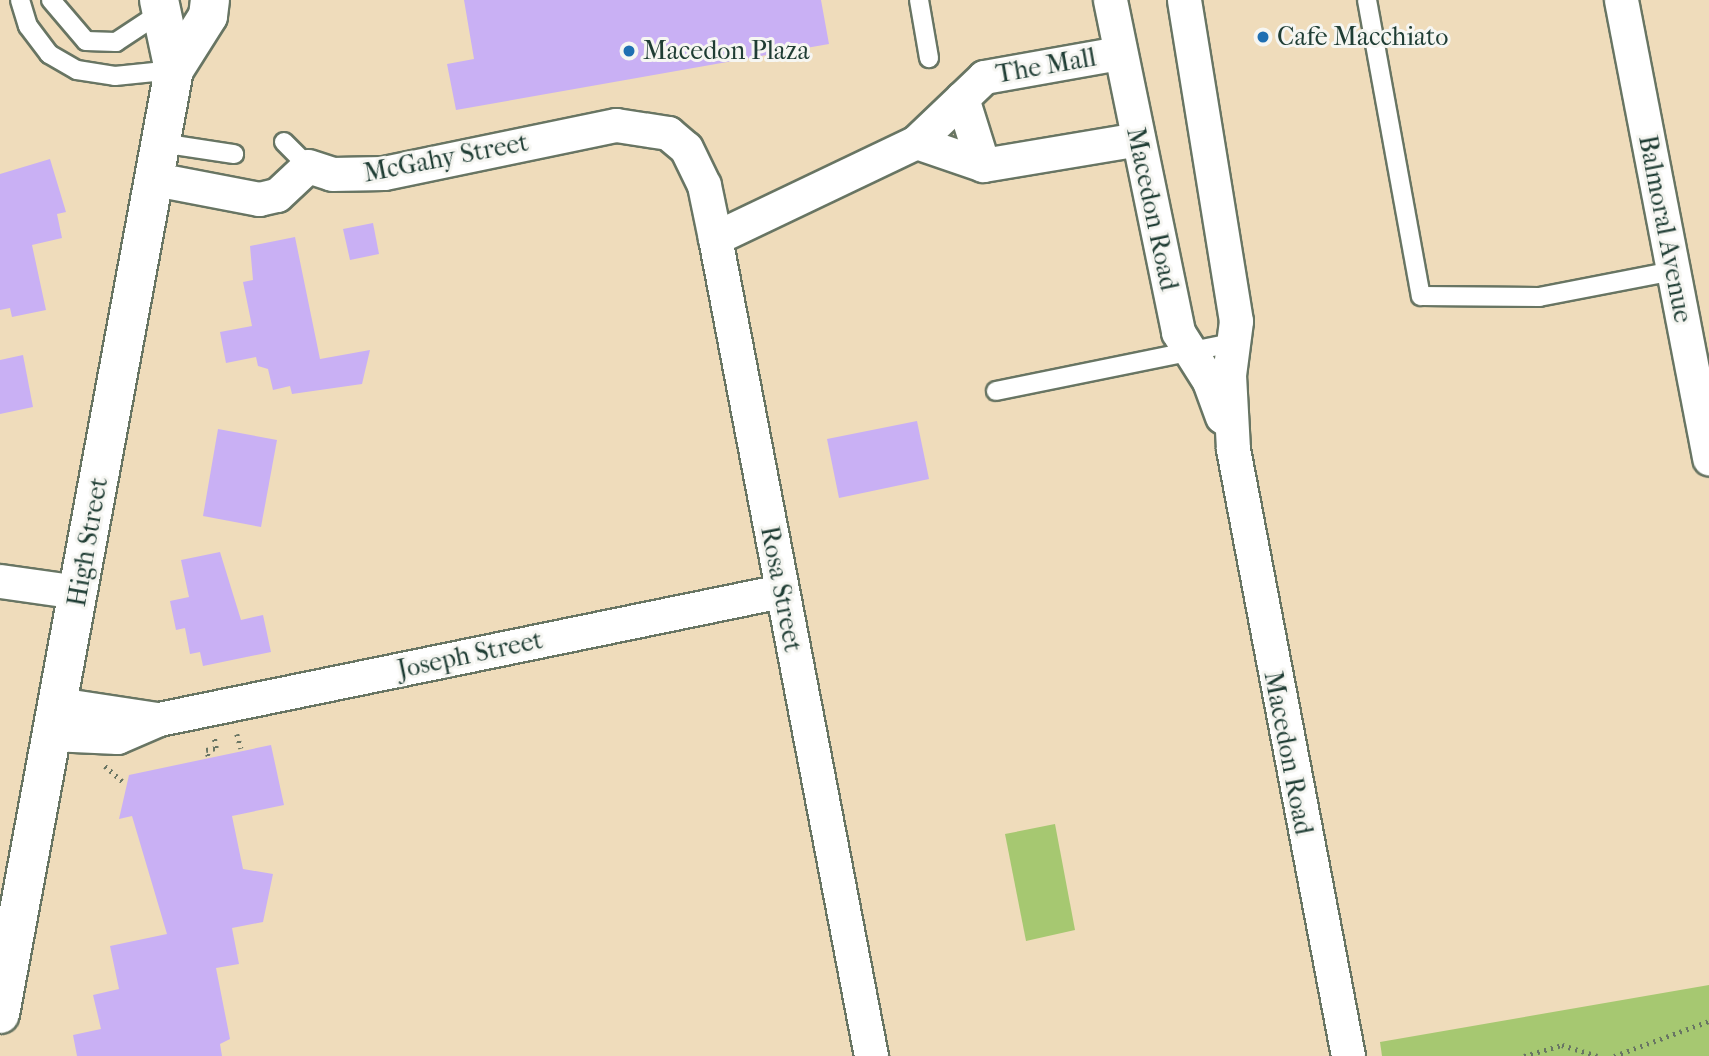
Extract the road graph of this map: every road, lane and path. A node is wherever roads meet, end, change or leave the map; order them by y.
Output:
1 (20, 0) edge
2 (51, 0) edge
3 (210, 0) edge
4 (919, 0) edge
5 (1110, 0) edge
6 (1184, 0) edge
7 (1367, 0) edge
8 (1621, 0) edge
9 (158, 8) edge
10 (1119, 53) junction
11 (929, 58) dead end
12 (174, 70) junction
13 (962, 98) junction
14 (668, 133) joint
15 (1138, 139) junction
16 (284, 142) dead end
17 (916, 142) junction
18 (234, 154) dead end
19 (158, 161) junction
20 (983, 165) junction
21 (308, 166) junction
22 (715, 238) junction
23 (1673, 271) junction
24 (1232, 343) junction
25 (1190, 352) junction
26 (996, 391) dead end
27 (1233, 449) junction
28 (1709, 458) edge
29 (0, 581) edge
30 (781, 591) junction
31 (78, 592) junction
32 (54, 719) junction
33 (215, 740) dead end
34 (239, 741) dead end
35 (241, 748) dead end
36 (208, 756) dead end
37 (108, 772) dead end
38 (122, 780) dead end
39 (0, 1014) edge
40 (1709, 1021) edge
41 (871, 1056) edge
42 (1348, 1056) edge
43 (1524, 1056) edge
44 (1597, 1056) edge
45 (1614, 1056) edge

1 - 12 lane
2 - 9 lane
3 - 12 main road, High Street
4 - 11 lane
5 - 10 street, Macedon Road
6 - 24 street, Macedon Road
7 - 23 lane
8 - 23 street, Balmoral Avenue
9 - 12 main road, High Street
10 - 13 street, The Mall
10 - 15 street, Macedon Road
12 - 19 main road, High Street
13 - 17 street, The Mall
13 - 20 street
14 - 21 street, McGahy Street
14 - 22 street, Rosa Street
15 - 20 street
15 - 25 street, Macedon Road
16 - 21 lane
17 - 20 street
17 - 22 street, The Mall
18 - 19 lane
19 - 21 street
19 - 31 main road, High Street
22 - 30 street, Rosa Street
23 - 28 street, Balmoral Avenue
24 - 25 lane
24 - 27 street, Macedon Road
25 - 26 lane
25 - 27 street, Macedon Road
27 - 42 street, Macedon Road
29 - 31 street
30 - 32 street, Joseph Street
30 - 41 street, Rosa Street
31 - 32 main road, High Street
32 - 39 main road, High Street
33 - 36 path
34 - 35 path
37 - 38 path
40 - 45 path
43 - 44 path

